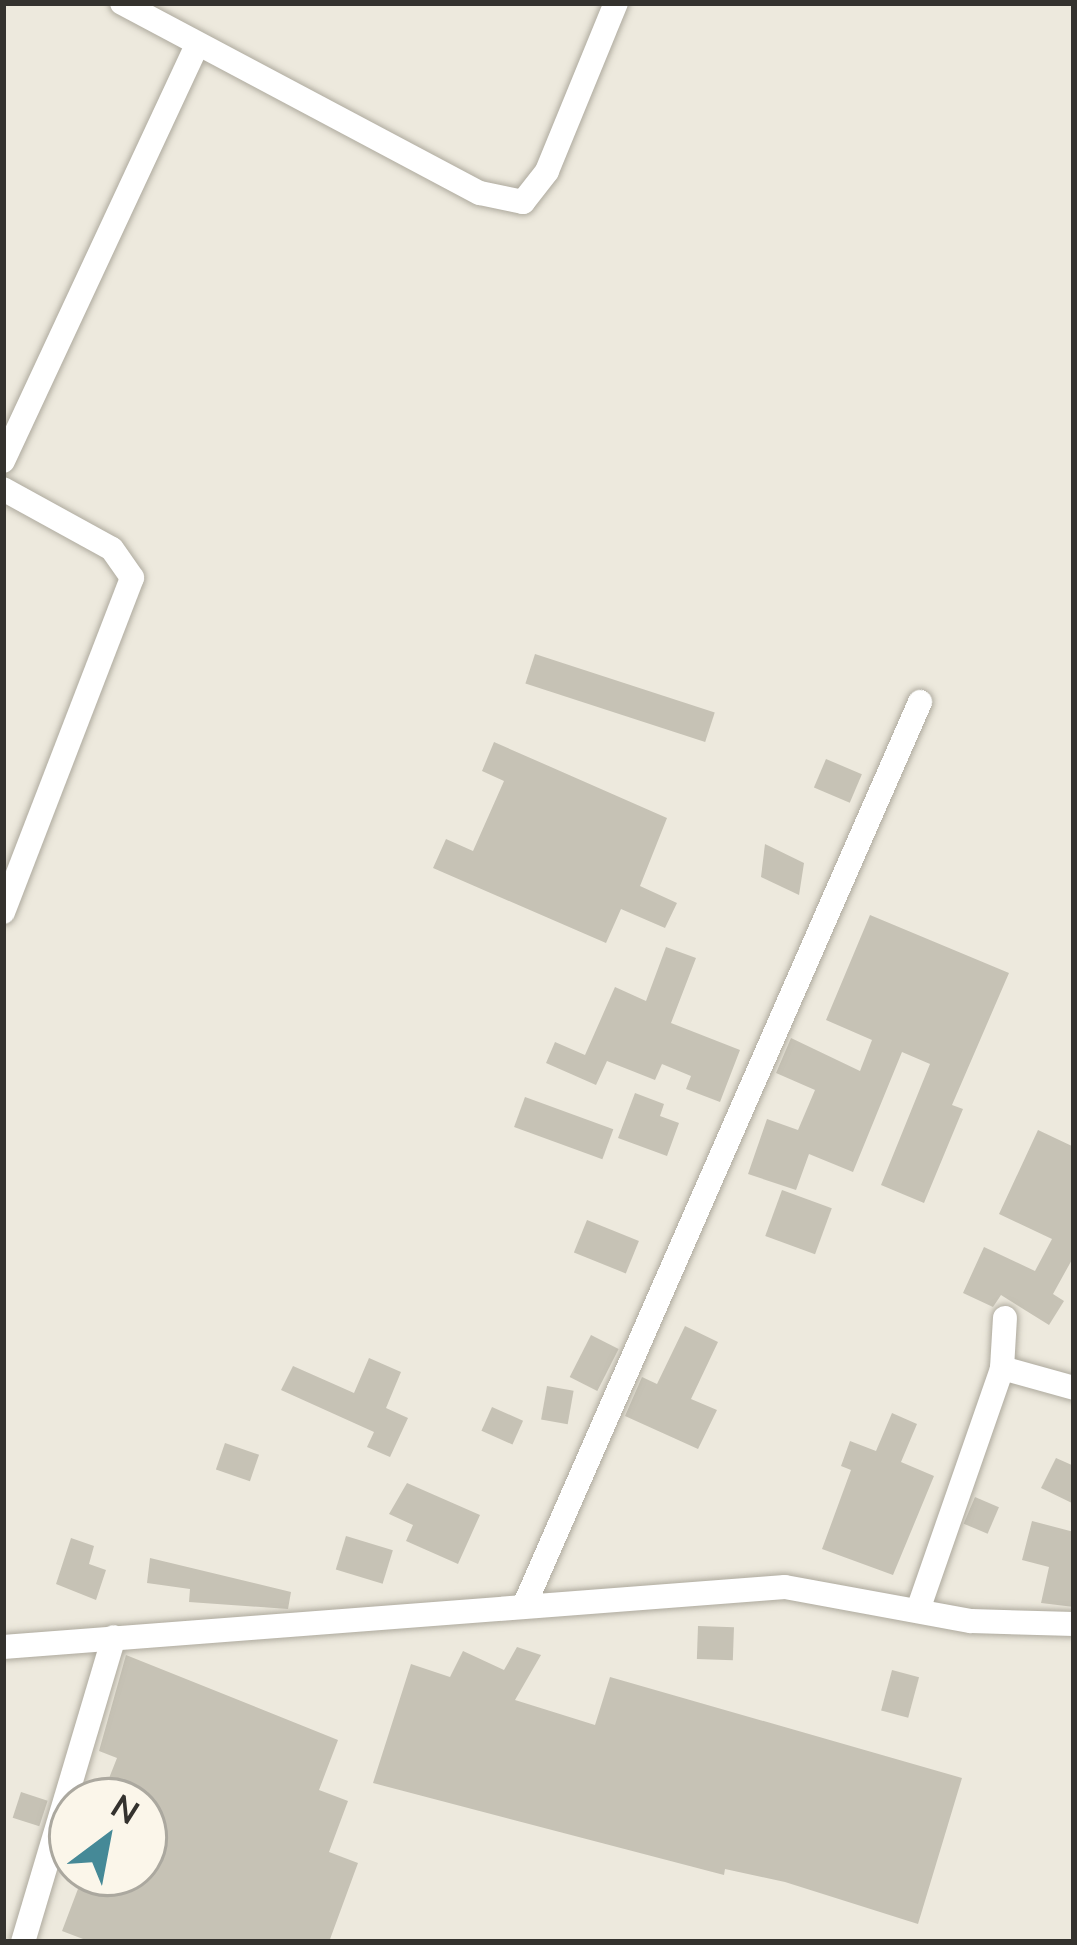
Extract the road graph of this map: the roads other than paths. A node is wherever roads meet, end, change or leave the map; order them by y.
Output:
1 (122, 3) edge
2 (616, 3) edge
3 (196, 47) junction
4 (3, 461) edge
5 (3, 489) edge
6 (920, 702) dead end
7 (3, 912) edge
8 (1005, 1318) dead end
9 (1001, 1368) junction
10 (1074, 1388) edge
11 (524, 1606) junction
12 (919, 1606) junction
13 (1074, 1624) edge
14 (114, 1637) junction
15 (3, 1647) edge
16 (23, 1942) edge

1 - 3 street
2 - 3 street
3 - 4 street
5 - 7 street
6 - 11 street
8 - 9 street
9 - 10 street
9 - 12 street
11 - 12 street
11 - 14 street
12 - 13 street
14 - 15 street
14 - 16 street

